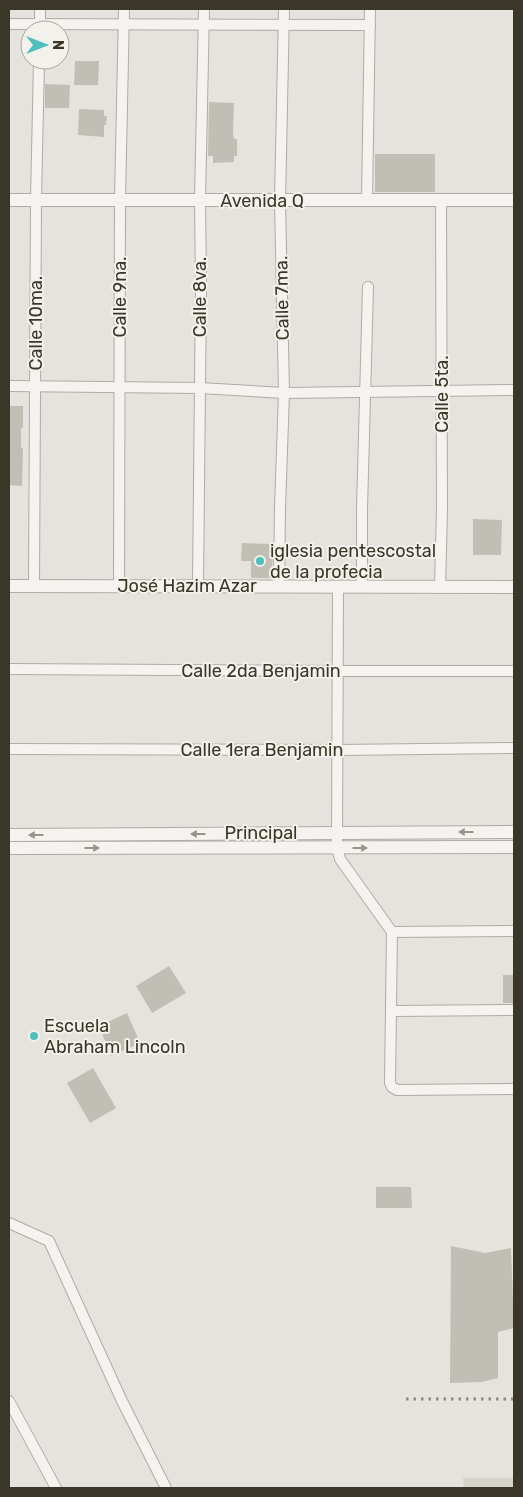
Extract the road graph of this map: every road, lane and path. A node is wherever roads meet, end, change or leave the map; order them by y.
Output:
1 (124, 9) edge
2 (204, 9) edge
3 (284, 9) edge
4 (370, 9) edge
5 (124, 24) junction
6 (203, 24) junction
7 (284, 25) junction
8 (370, 25) junction
9 (70, 26) edge
10 (39, 70) edge
11 (9, 200) edge
12 (36, 200) junction
13 (120, 200) junction
14 (200, 200) junction
15 (514, 200) edge
16 (280, 201) junction
17 (367, 201) junction
18 (441, 201) junction
19 (368, 287) dead end
20 (9, 386) edge
21 (36, 387) junction
22 (121, 387) junction
23 (200, 388) junction
24 (514, 390) edge
25 (442, 391) junction
26 (365, 392) junction
27 (284, 393) junction
28 (198, 585) junction
29 (9, 586) edge
30 (34, 586) junction
31 (119, 586) junction
32 (279, 587) junction
33 (338, 587) junction
34 (362, 587) junction
35 (514, 587) edge
36 (440, 588) junction
37 (9, 669) edge
38 (338, 671) junction
39 (514, 671) edge
40 (514, 748) edge
41 (9, 749) edge
42 (338, 750) junction
43 (514, 832) edge
44 (337, 833) junction
45 (9, 835) edge
46 (9, 848) edge
47 (337, 848) junction
48 (514, 848) edge
49 (514, 931) edge
50 (392, 932) junction
51 (514, 1010) edge
52 (391, 1011) junction
53 (514, 1089) edge
54 (9, 1223) edge
55 (9, 1401) edge
56 (56, 1488) edge
57 (166, 1488) edge

1 - 5 street, Calle 9na.
2 - 6 street, Calle 8va.
3 - 7 street, Calle 7ma.
4 - 8 street
5 - 6 street
5 - 9 street
5 - 13 street, Calle 9na.
6 - 7 street
6 - 14 street, Calle 8va.
7 - 8 street
7 - 16 street, Calle 7ma.
8 - 17 street
10 - 12 street, Calle 10ma.
11 - 12 street, Avenida Q
12 - 13 street, Avenida Q
12 - 21 street, Calle 10ma.
13 - 14 street, Avenida Q
13 - 22 street, Calle 9na.
14 - 16 street, Avenida Q
14 - 23 street, Calle 8va.
15 - 18 street, Avenida Q
16 - 17 street, Avenida Q
16 - 27 street, Calle 7ma.
17 - 18 street, Avenida Q
18 - 25 street, Calle 5ta.
19 - 26 street
20 - 21 street
21 - 22 street
21 - 30 street, Calle 10ma.
22 - 23 street
22 - 31 street, Calle 9na.
23 - 27 street
23 - 28 street, Calle 8va.
24 - 25 street
25 - 26 street
25 - 36 street, Calle 5ta.
26 - 27 street
26 - 34 street
27 - 32 street, Calle 7ma.
28 - 31 street, José Hazim Azar
28 - 32 street, José Hazim Azar
29 - 30 street, José Hazim Azar
30 - 31 street, José Hazim Azar
32 - 33 street, José Hazim Azar
33 - 34 street, José Hazim Azar
33 - 38 street
34 - 36 street, José Hazim Azar
35 - 36 street, José Hazim Azar
37 - 38 street, Calle 2da Benjamin
38 - 39 street, Calle 2da Benjamin
38 - 42 street
40 - 42 street, Calle 1era Benjamin
41 - 42 street, Calle 1era Benjamin
42 - 44 street
43 -> 44 street, Principal
44 -> 45 street, Principal
44 - 47 street
46 -> 47 street, Principal
47 -> 48 street, Principal
47 - 50 street
49 - 50 street
50 - 52 street
51 - 52 street
52 - 53 street
54 - 57 street
55 - 56 street

